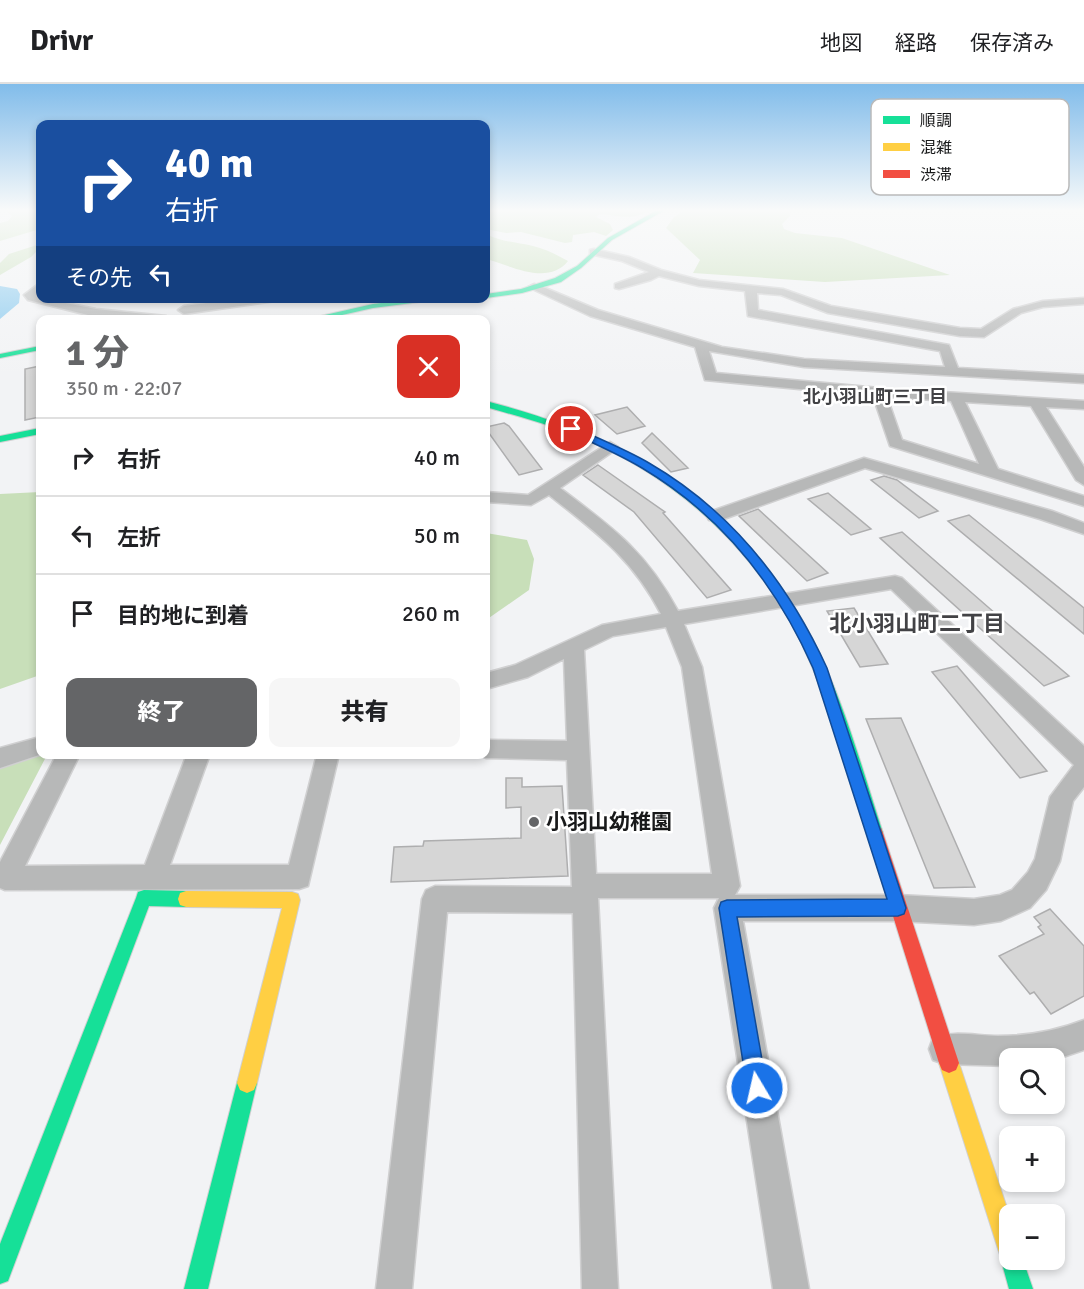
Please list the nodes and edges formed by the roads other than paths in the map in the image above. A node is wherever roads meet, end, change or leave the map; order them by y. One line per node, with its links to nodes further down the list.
1 (579, 265): 5 (street)
2 (640, 265): 3 (street)
3 (657, 272): 4 (street); 7 (street)
4 (619, 286)
5 (534, 287): 8 (street); 19 (street)
6 (36, 288): 9 (street)
7 (751, 289): 10 (street); 22 (street)
8 (490, 295)
9 (36, 299)
10 (1084, 301)
11 (52, 303): 15 (street)
12 (82, 303): 15 (street)
13 (232, 303): 16 (street)
14 (401, 303): 18 (street)
15 (73, 308): 17 (street)
16 (180, 309)
17 (116, 315)
18 (332, 315)
19 (701, 346): 22 (street); 24 (street)
20 (36, 349): 21 (street)
21 (0, 356)
22 (953, 373): 23 (street)
23 (1084, 379)
24 (879, 392): 25 (street); 32 (street)
25 (956, 397): 26 (street); 32 (street)
26 (1036, 402): 28 (street); 33 (street)
27 (490, 405): 31 (street)
28 (1084, 405)
29 (36, 432): 30 (street)
30 (0, 439)
31 (610, 447): 34 (street); 37 (street)
32 (991, 472): 36 (street)
33 (1084, 480)
34 (549, 488): 35 (street); 40 (street)
35 (490, 497)
36 (1084, 501)
37 (715, 516): 38 (street); 39 (street)
38 (1084, 529)
39 (786, 601): 40 (street); 50 (street); 53 (street)
40 (672, 618): 41 (street); 45 (street)
41 (574, 646): 42 (street); 45 (street)
42 (490, 680)
43 (36, 747): 46 (street)
44 (490, 749): 45 (street)
45 (577, 751)
46 (0, 759)
47 (66, 759): 52 (street)
48 (197, 759): 52 (street)
49 (327, 759): 52 (street)
50 (1084, 760)
51 (1084, 770): 53 (street)
52 (153, 877)
53 (898, 908): 55 (street); 62 (street)
54 (1084, 1035): 55 (street)
55 (944, 1049): 56 (street)
56 (999, 1218)
57 (1015, 1270): 63 (street)
58 (0, 1273): 59 (street)
59 (196, 1289)
60 (394, 1289): 61 (street)
61 (600, 1289)
62 (791, 1289)
63 (1021, 1289)

